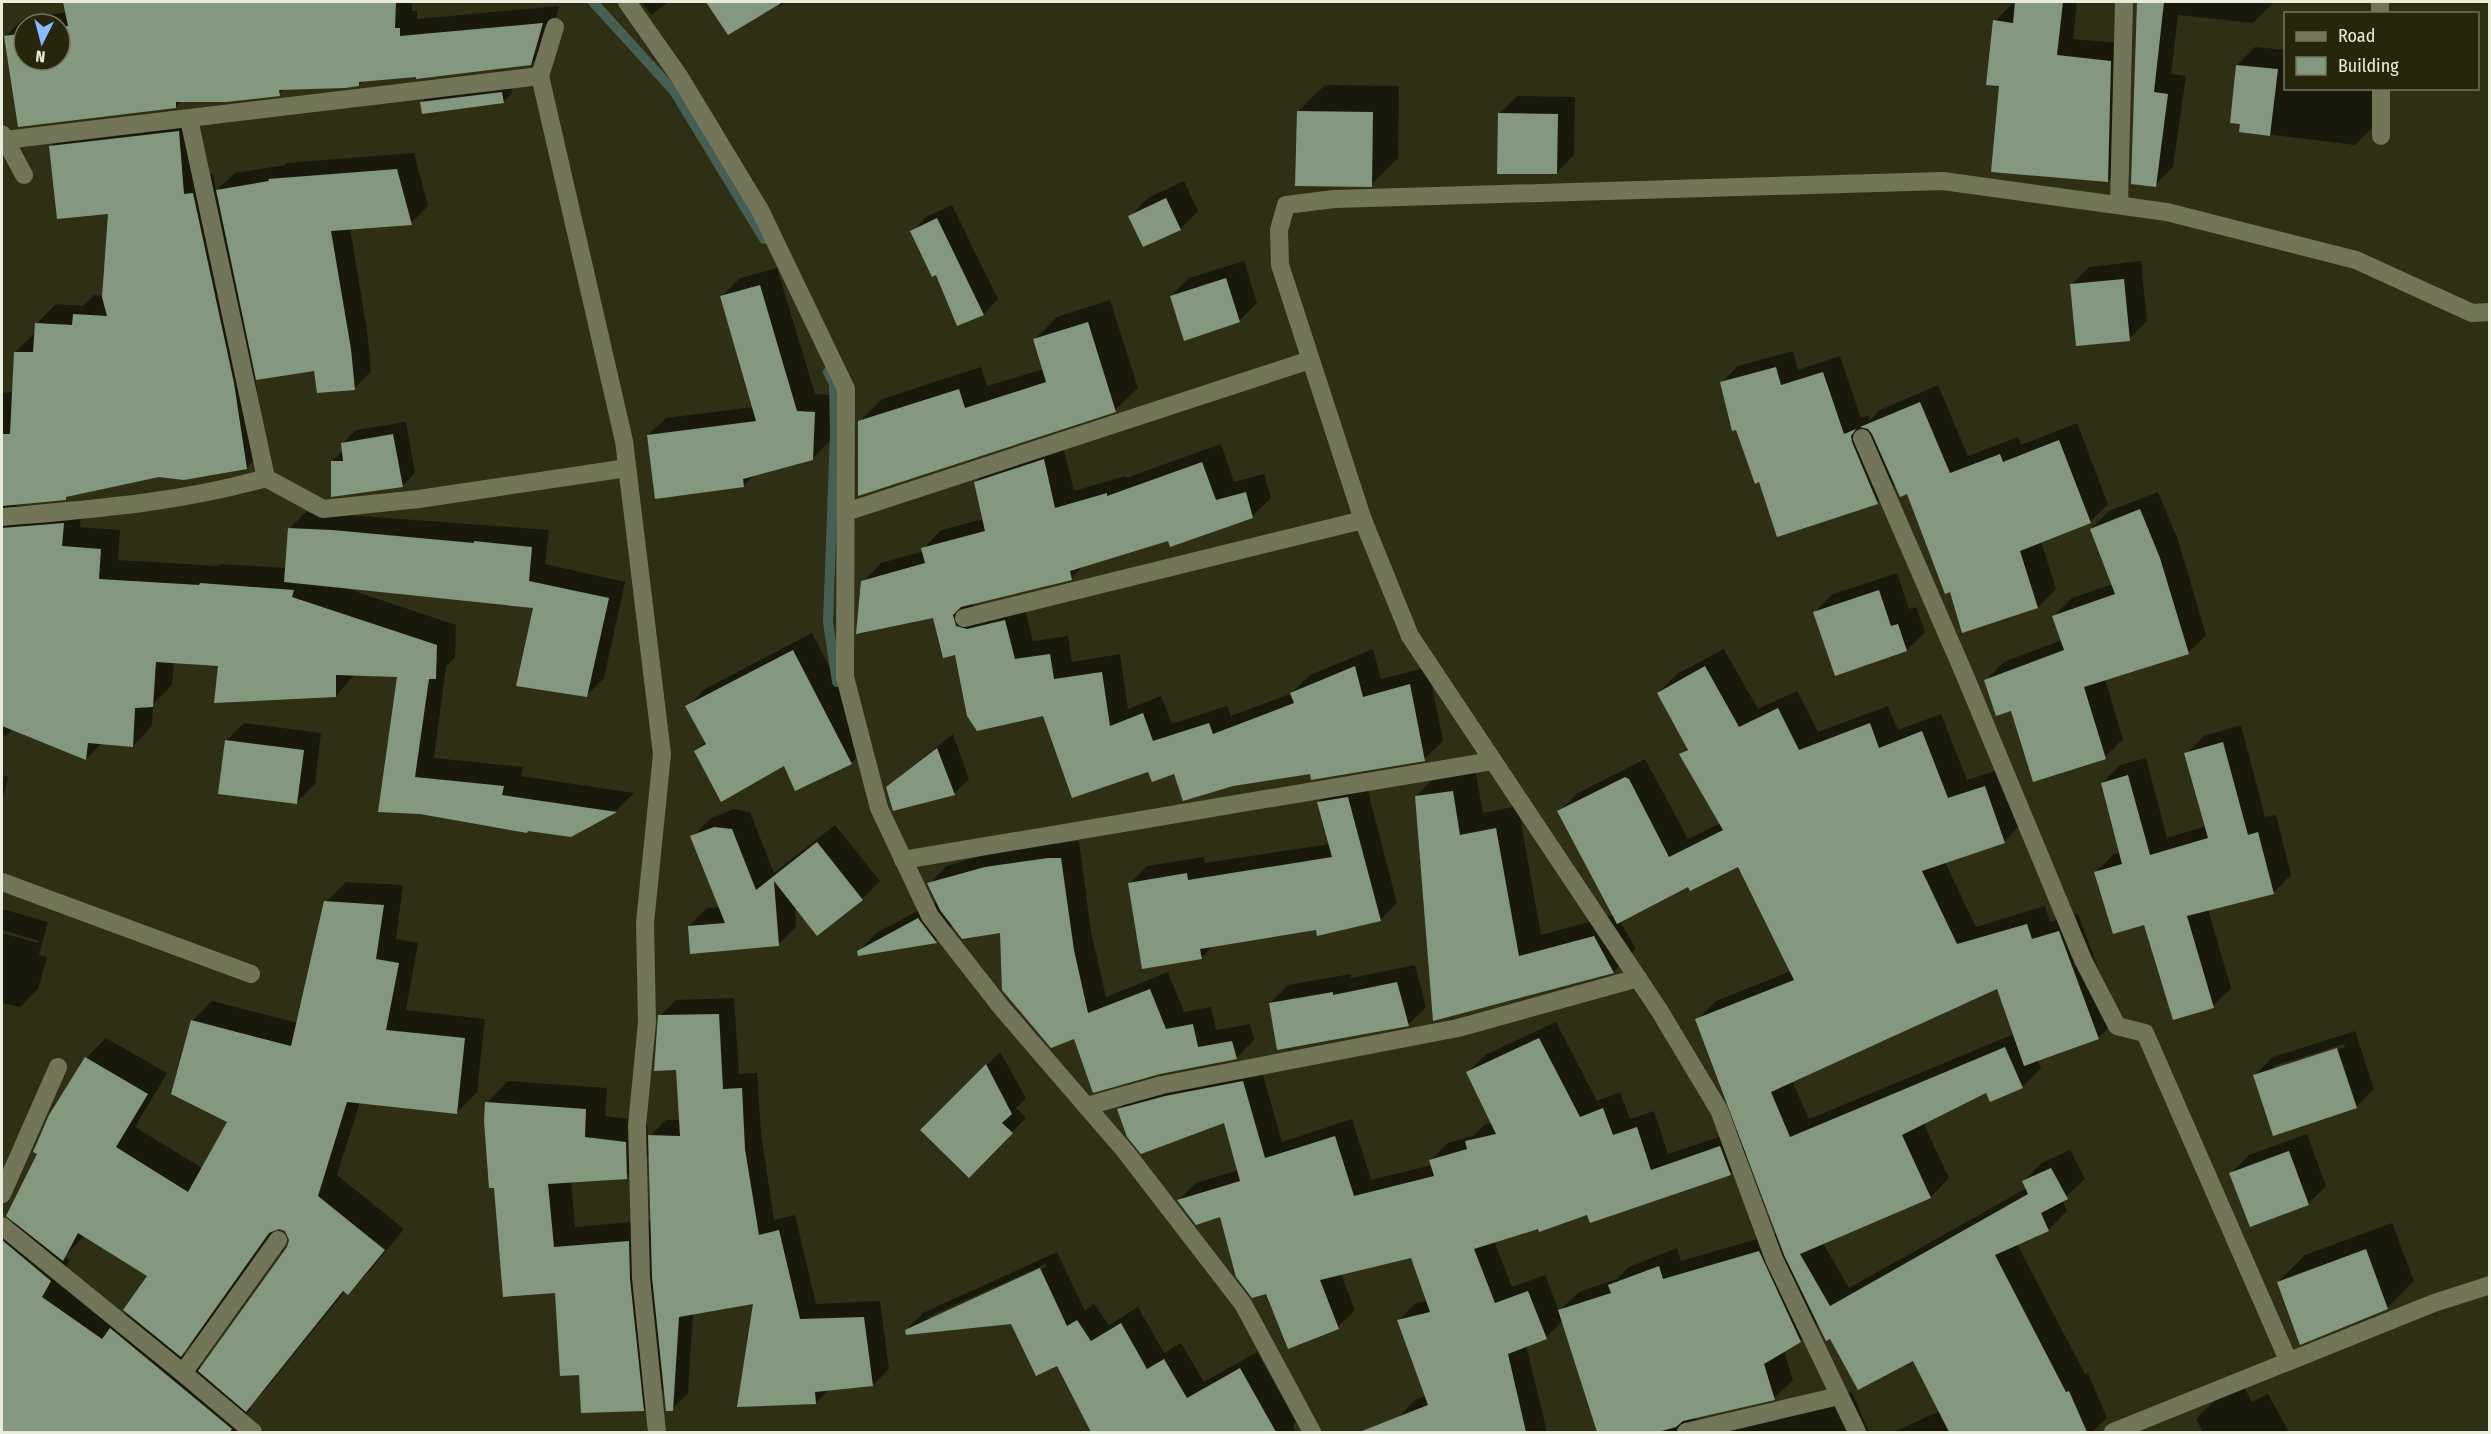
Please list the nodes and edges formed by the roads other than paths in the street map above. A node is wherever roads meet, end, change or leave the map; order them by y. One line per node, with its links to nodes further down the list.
1 (627, 2): 16 (street)
2 (2124, 2): 10 (street)
3 (555, 27): 4 (street)
4 (540, 76): 6 (street); 14 (street)
5 (2381, 90): 7 (street)
6 (189, 119): 8 (street); 15 (street)
7 (2381, 136)
8 (3, 137): 9 (street)
9 (24, 176)
10 (2119, 205): 11 (street); 12 (street)
11 (2490, 312)
12 (1310, 360): 16 (street); 18 (street)
13 (1862, 438): 31 (street)
14 (627, 468): 15 (street); 35 (street)
15 (266, 478): 17 (street)
16 (846, 512): 21 (street)
17 (2, 517)
18 (1363, 520): 19 (street); 20 (street)
19 (964, 618)
20 (1492, 761): 21 (street); 24 (street)
21 (903, 860): 26 (street)
22 (2, 882): 23 (street)
23 (251, 974)
24 (1638, 978): 26 (street); 33 (street)
25 (58, 1067): 27 (street)
26 (1087, 1106): 36 (street)
27 (2, 1194)
28 (2, 1226): 32 (street)
29 (278, 1240): 32 (street)
30 (2490, 1285): 31 (street)
31 (2288, 1360): 39 (street)
32 (183, 1373): 34 (street)
33 (1839, 1395): 37 (street); 38 (street)
34 (253, 1432)
35 (657, 1432)
36 (1312, 1432)
37 (1686, 1432)
38 (1857, 1432)
39 (2113, 1432)

